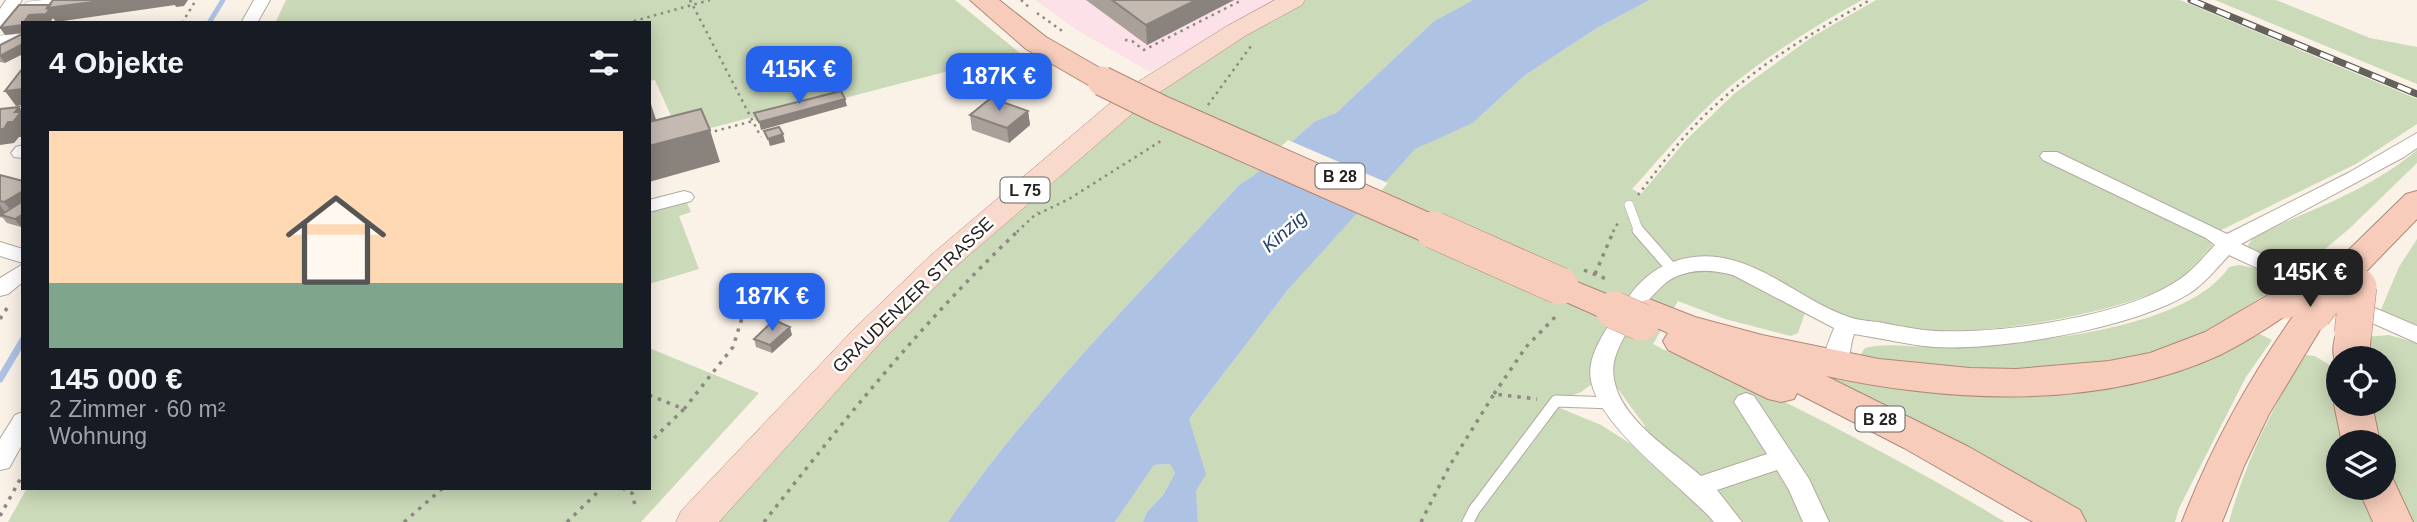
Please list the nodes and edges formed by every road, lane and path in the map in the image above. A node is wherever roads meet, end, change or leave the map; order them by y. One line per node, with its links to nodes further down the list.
1 (86, 0): 13 (lane)
2 (196, 0): 14 (path)
3 (262, 0): 15 (street)
4 (690, 0): 12 (path)
5 (710, 0): 12 (path)
6 (983, 0): 22 (highway, B 28)
7 (1006, 0): 22 (highway, B 28)
8 (1021, 0): 18 (path)
9 (1242, 0): 20 (path)
10 (1293, 0): 68 (main road, GRAUDENZER STRASSE / L 75)
11 (1870, 0): 33 (path)
12 (693, 6): 16 (path); 24 (path)
13 (8, 10)
14 (182, 21)
15 (250, 21)
16 (635, 21)
17 (21, 38): 19 (lane)
18 (1074, 39)
19 (0, 40)
20 (1125, 40)
21 (1253, 44): 23 (path)
22 (1107, 77): 38 (highway, B 28, bridge)
23 (1201, 112)
24 (753, 121): 25 (path); 26 (path)
25 (701, 135)
26 (761, 137)
27 (1167, 137): 69 (path)
28 (2417, 139): 34 (street)
29 (2050, 156): 34 (street)
30 (684, 197): 32 (street)
31 (2417, 201): 37 (highway)
32 (651, 205)
33 (1629, 205): 36 (lane); 38 (path)
34 (2228, 244): 43 (street); 45 (street)
35 (17, 254): 39 (street)
36 (1672, 270): 43 (street); 52 (street)
37 (2344, 276): 42 (highway, bridge); 46 (highway, bridge)
38 (1573, 282): 41 (highway, B 28); 41 (path); 48 (path)
39 (0, 289)
40 (746, 290): 53 (path)
41 (1629, 305): 44 (highway, B 28); 74 (highway, B 28)
42 (2299, 306): 47 (highway); 76 (highway)
43 (1847, 324): 47 (street)
44 (1688, 327): 47 (highway); 75 (highway, B 28)
45 (2417, 335)
46 (2352, 346)
47 (1836, 365)
48 (1494, 394): 50 (path); 70 (path)
49 (651, 396): 53 (path)
50 (1556, 401): 52 (lane); 71 (lane)
51 (1746, 402): 56 (street)
52 (1613, 403): 59 (street)
53 (684, 409): 55 (path)
54 (21, 424): 57 (street)
55 (651, 441)
56 (1783, 458): 59 (street); 73 (street)
57 (0, 461)
58 (21, 478): 65 (path)
59 (1697, 487): 72 (street)
60 (441, 490): 66 (path)
61 (600, 490): 67 (path)
62 (626, 490): 64 (path)
63 (2383, 500): 77 (highway)
64 (635, 505)
65 (0, 516)
66 (404, 522)
67 (567, 522)
68 (695, 522)
69 (764, 522)
70 (1421, 522)
71 (1468, 522)
72 (1728, 522)
73 (1816, 522)
74 (2025, 522)
75 (2066, 522)
76 (2203, 522)
77 (2393, 522)

